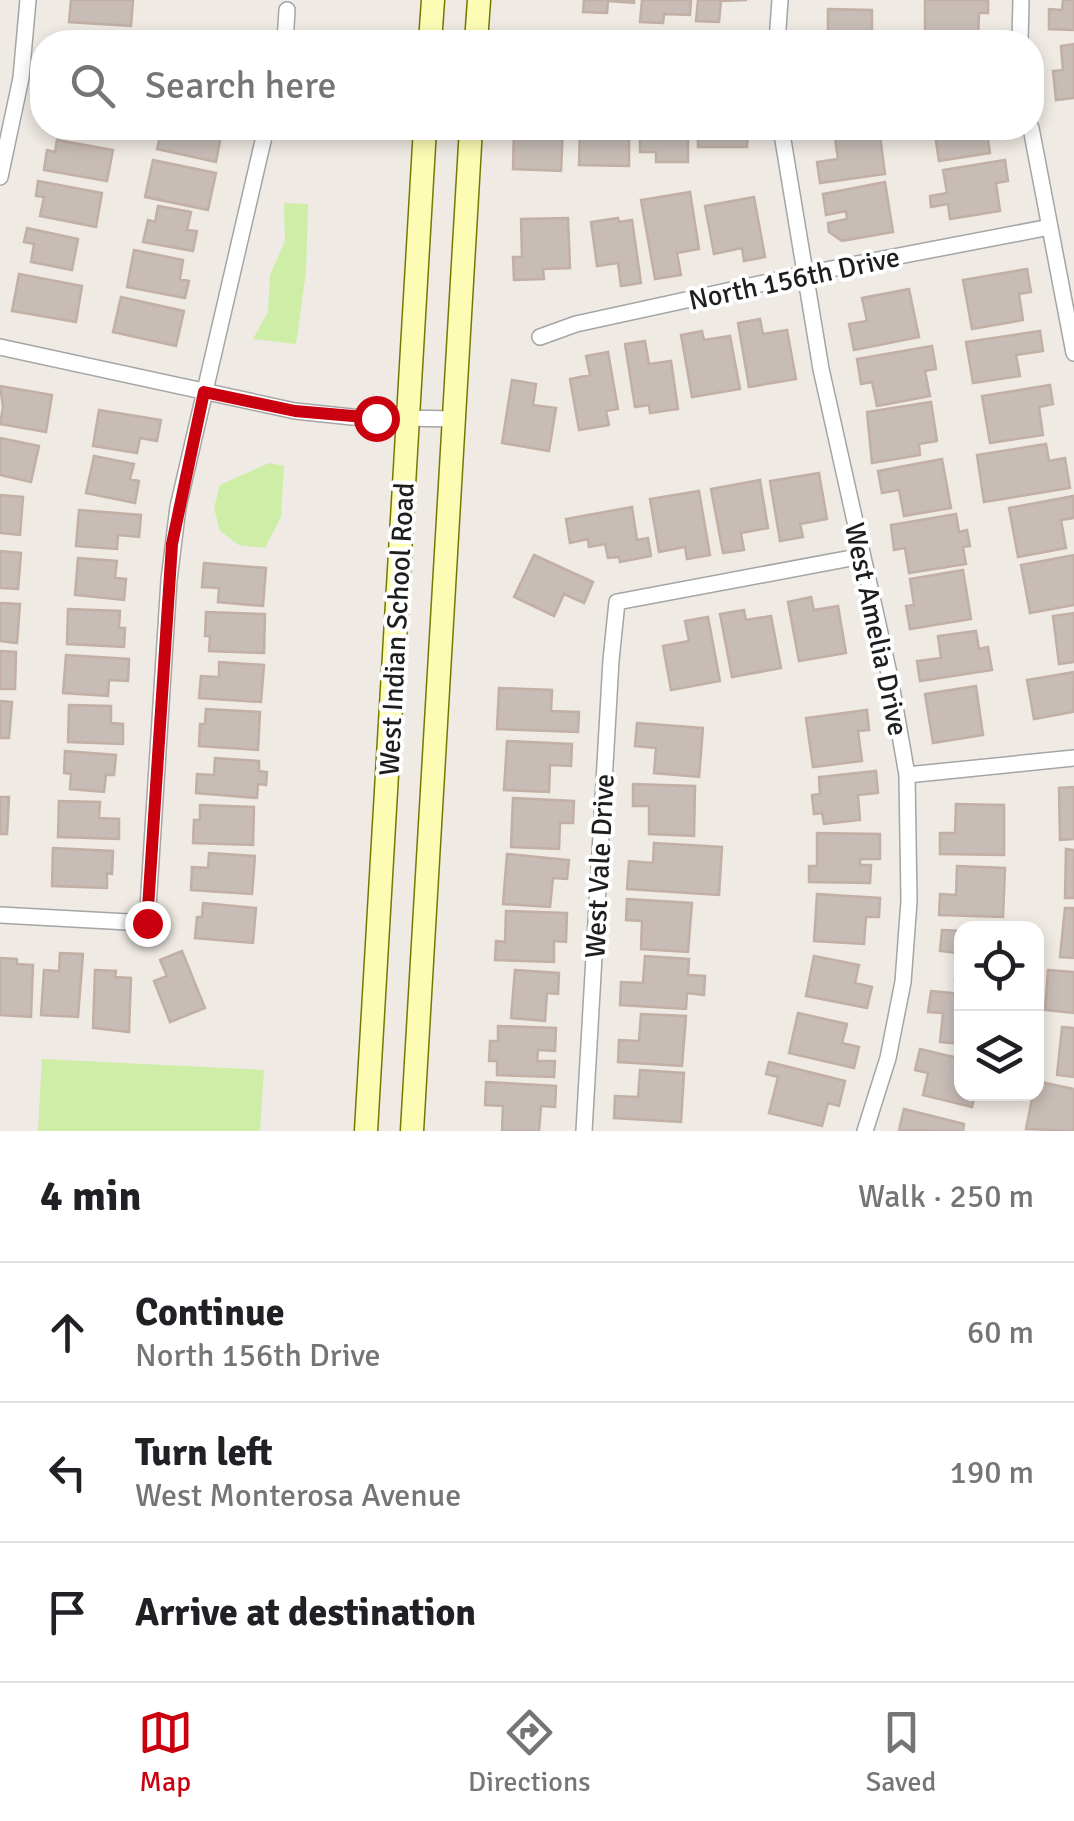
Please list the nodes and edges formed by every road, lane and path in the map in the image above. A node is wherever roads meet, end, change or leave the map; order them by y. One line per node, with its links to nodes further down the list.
1 (28, 0): 17 (street)
2 (433, 0): 8 (main road)
3 (479, 0): 9 (main road)
4 (780, 0): 10 (street)
5 (1021, 0): 11 (street)
6 (287, 10): 7 (street)
7 (286, 30)
8 (431, 30)
9 (477, 30)
10 (778, 30)
11 (1020, 30)
12 (263, 140): 23 (street)
13 (424, 140): 24 (main road, West Indian School Road)
14 (470, 140): 25 (main road, West Indian School Road)
15 (782, 140): 19 (street, West Amelia Drive)
16 (1032, 140): 18 (street)
17 (0, 177)
18 (1050, 227): 19 (street, North 156th Drive); 22 (street)
19 (804, 274): 20 (street, North 156th Drive); 26 (street, West Amelia Drive)
20 (540, 338)
21 (0, 347): 23 (street)
22 (1074, 353)
23 (204, 392): 24 (street); 29 (street)
24 (408, 418): 25 (street); 30 (main road, West Indian School Road)
25 (454, 420): 31 (main road, West Indian School Road)
26 (862, 556): 28 (street, West Amelia Drive); 32 (street, West Vale Drive)
27 (1074, 758): 28 (street)
28 (907, 776): 33 (street, West Amelia Drive)
29 (0, 915)
30 (366, 1131)
31 (412, 1131)
32 (584, 1131)
33 (865, 1131)

